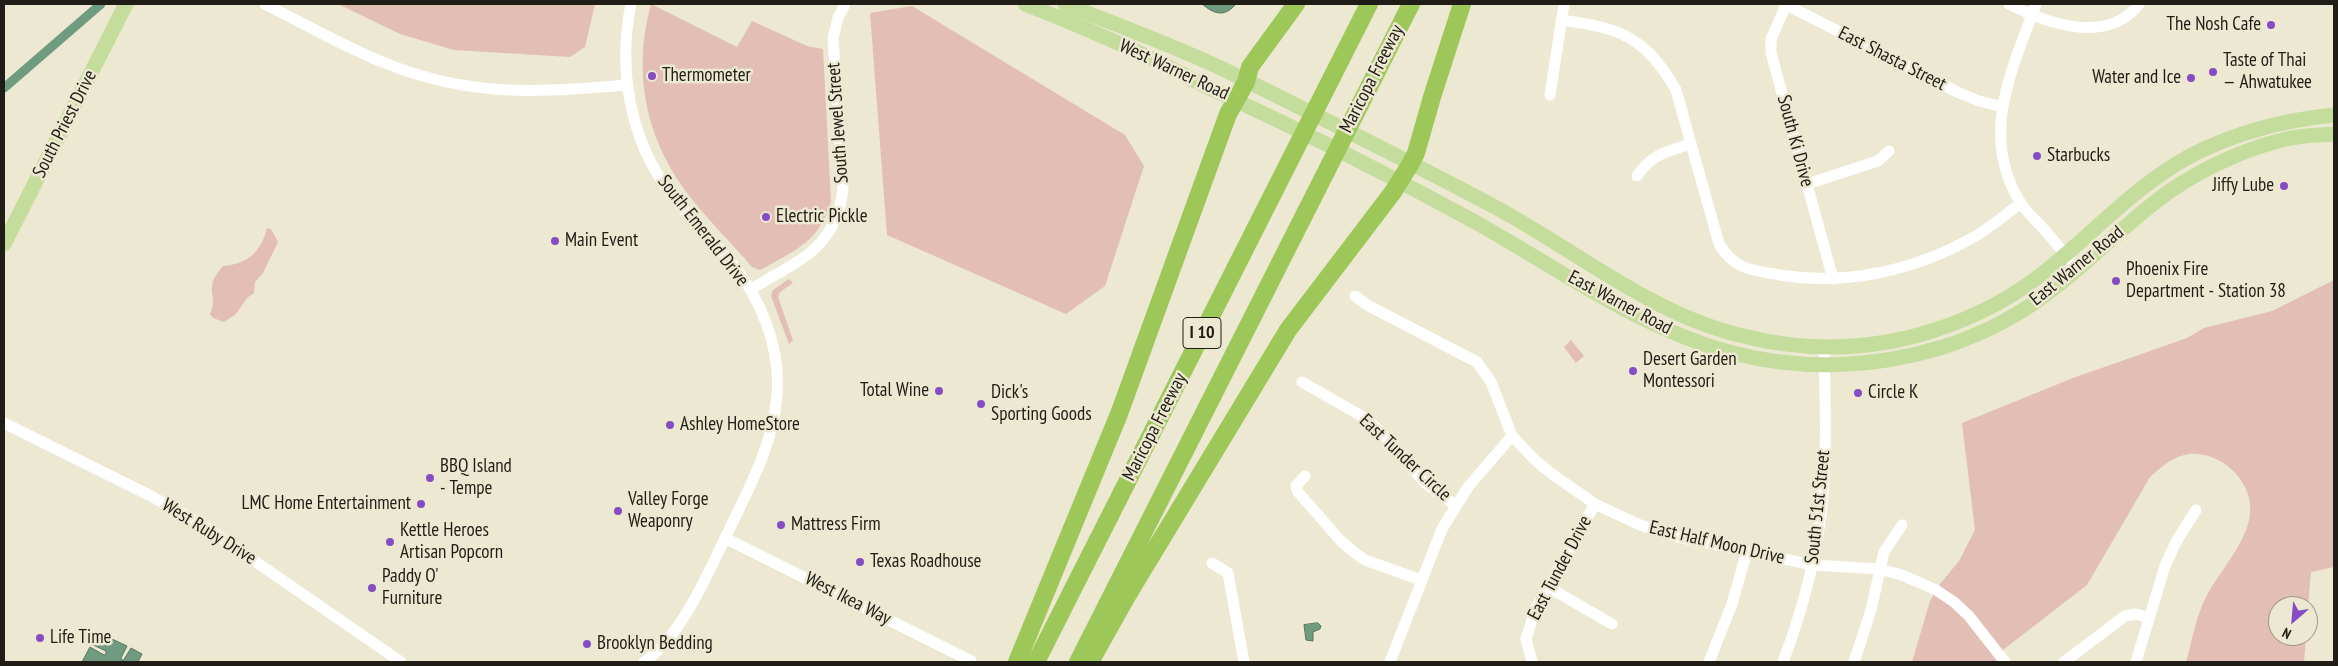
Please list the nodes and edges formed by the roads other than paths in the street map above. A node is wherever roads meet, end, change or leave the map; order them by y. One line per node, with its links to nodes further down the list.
1 (126, 4): 35 (main road, South Priest Drive)
2 (265, 4): 18 (street)
3 (631, 4): 18 (street, South Emerald Drive)
4 (845, 4): 39 (street, South Jewel Street)
5 (1025, 4): 20 (main road, West Warner Road)
6 (1065, 4): 17 (main road, West Warner Road)
7 (1296, 4): 17 (highway)
8 (1369, 4): 66 (highway, Maricopa Freeway / I 10)
9 (1411, 4): 67 (highway, Maricopa Freeway / I 10)
10 (1462, 4): 28 (highway)
11 (1564, 4): 16 (street)
12 (1786, 4): 21 (street, East Shasta Street); 31 (street, South Ki Drive)
13 (2009, 4): 15 (street)
14 (2140, 4): 15 (street)
15 (2034, 9): 21 (street)
16 (1562, 20): 19 (street); 26 (street)
17 (1246, 82): 20 (highway); 23 (main road, West Warner Road)
18 (626, 85): 39 (street, South Emerald Drive)
19 (1550, 95)
20 (1237, 100): 25 (main road, West Warner Road); 65 (highway)
21 (2003, 107): 34 (street)
22 (2334, 115): 32 (main road, East Warner Road)
23 (1328, 122): 28 (main road, East Warner Road)
24 (2334, 134): 33 (main road, East Warner Road)
25 (1321, 141): 30 (main road, East Warner Road)
26 (1691, 144): 29 (street); 38 (street)
27 (1889, 151): 31 (street)
28 (1410, 163): 30 (highway); 41 (main road, East Warner Road)
29 (1637, 176)
30 (1400, 182): 42 (main road, East Warner Road); 68 (highway)
31 (1807, 184): 38 (street, South Ki Drive)
32 (2145, 187): 33 (main road); 36 (main road, East Warner Road)
33 (2157, 201): 37 (main road, East Warner Road)
34 (2020, 203): 36 (street); 38 (street)
35 (4, 244)
36 (2065, 254): 37 (street); 43 (main road, East Warner Road)
37 (2077, 269): 44 (main road, East Warner Road)
38 (1833, 279)
39 (750, 290): 53 (street, South Emerald Drive)
40 (1355, 296): 47 (street, East Half Moon Drive)
41 (1676, 312): 42 (main road); 43 (main road, East Warner Road)
42 (1669, 330): 44 (main road, East Warner Road)
43 (1824, 347): 44 (street, South 51st Street)
44 (1824, 365): 56 (street, South 51st Street)
45 (1302, 382): 50 (street, East Tunder Circle)
46 (4, 423): 63 (street, West Ruby Drive)
47 (1512, 436): 49 (street, East Half Moon Drive); 50 (street)
48 (1305, 476): 58 (street)
49 (1595, 504): 54 (street, East Half Moon Drive); 59 (street, East Tunder Drive)
50 (1455, 505): 58 (street)
51 (2196, 510): 60 (street)
52 (1902, 525): 57 (street)
53 (725, 538): 62 (street, West Ikea Way); 64 (street, South Emerald Drive)
54 (1747, 551): 56 (street, East Half Moon Drive); 72 (street)
55 (1212, 564): 69 (street)
56 (1813, 565): 57 (street, East Half Moon Drive); 73 (street, South 51st Street)
57 (1879, 569): 74 (street); 75 (street, East Half Moon Drive)
58 (1421, 580): 70 (street)
59 (1548, 587): 61 (street); 71 (street, East Tunder Drive)
60 (2149, 618): 76 (street); 77 (street)
61 (1612, 624)
62 (970, 661)
63 (401, 662)
64 (644, 662)
65 (1017, 662)
66 (1036, 662)
67 (1078, 662)
68 (1090, 662)
69 (1244, 662)
70 (1390, 662)
71 (1532, 662)
72 (1709, 662)
73 (1783, 662)
74 (1854, 662)
75 (2005, 662)
76 (2064, 662)
77 (2136, 662)

